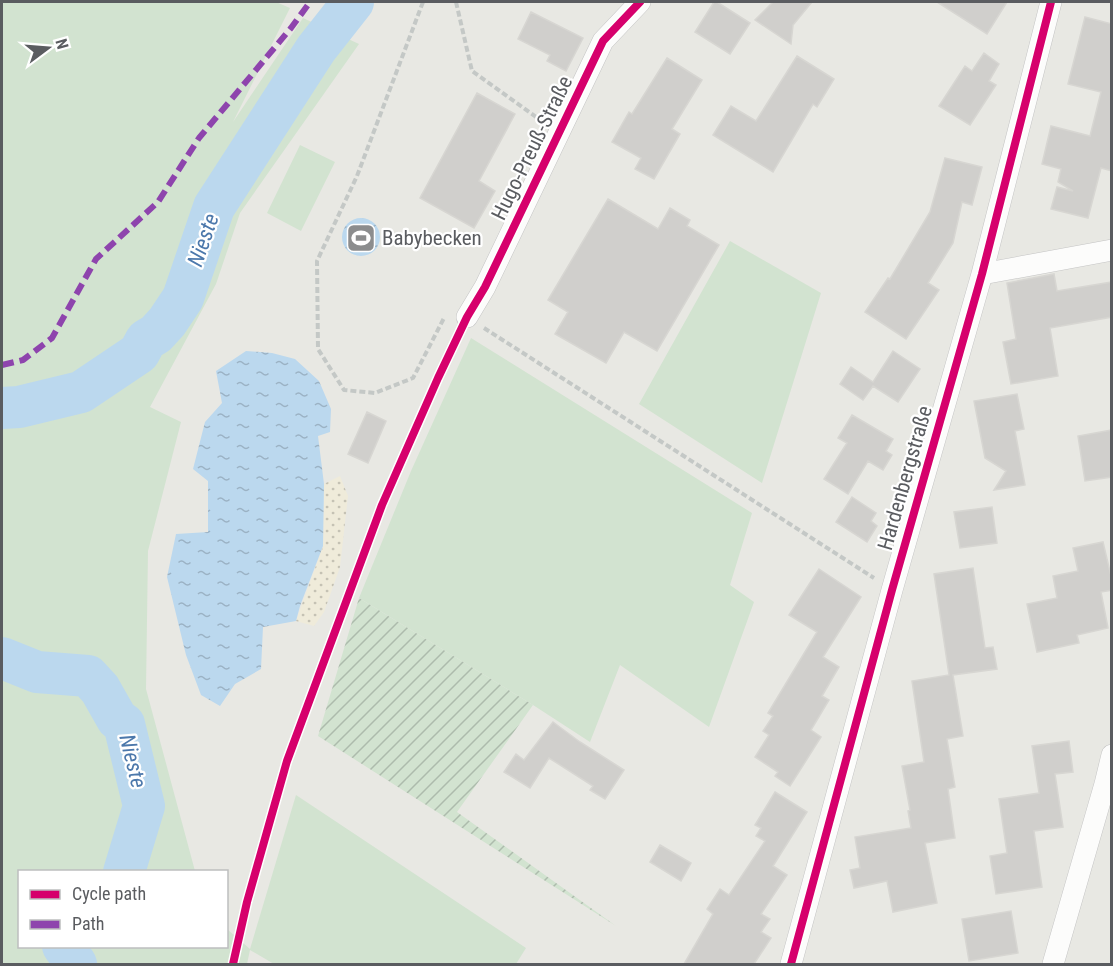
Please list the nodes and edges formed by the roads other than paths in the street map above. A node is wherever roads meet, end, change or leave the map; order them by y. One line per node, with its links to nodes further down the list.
1 (640, 2): 5 (street, Hugo-Preuß-Straße)
2 (1051, 2): 4 (street, Hardenbergstraße)
3 (1112, 250): 4 (street)
4 (982, 274): 7 (street, Hardenbergstraße)
5 (458, 313)
6 (1112, 755): 8 (street)
7 (791, 964)
8 (1053, 964)

